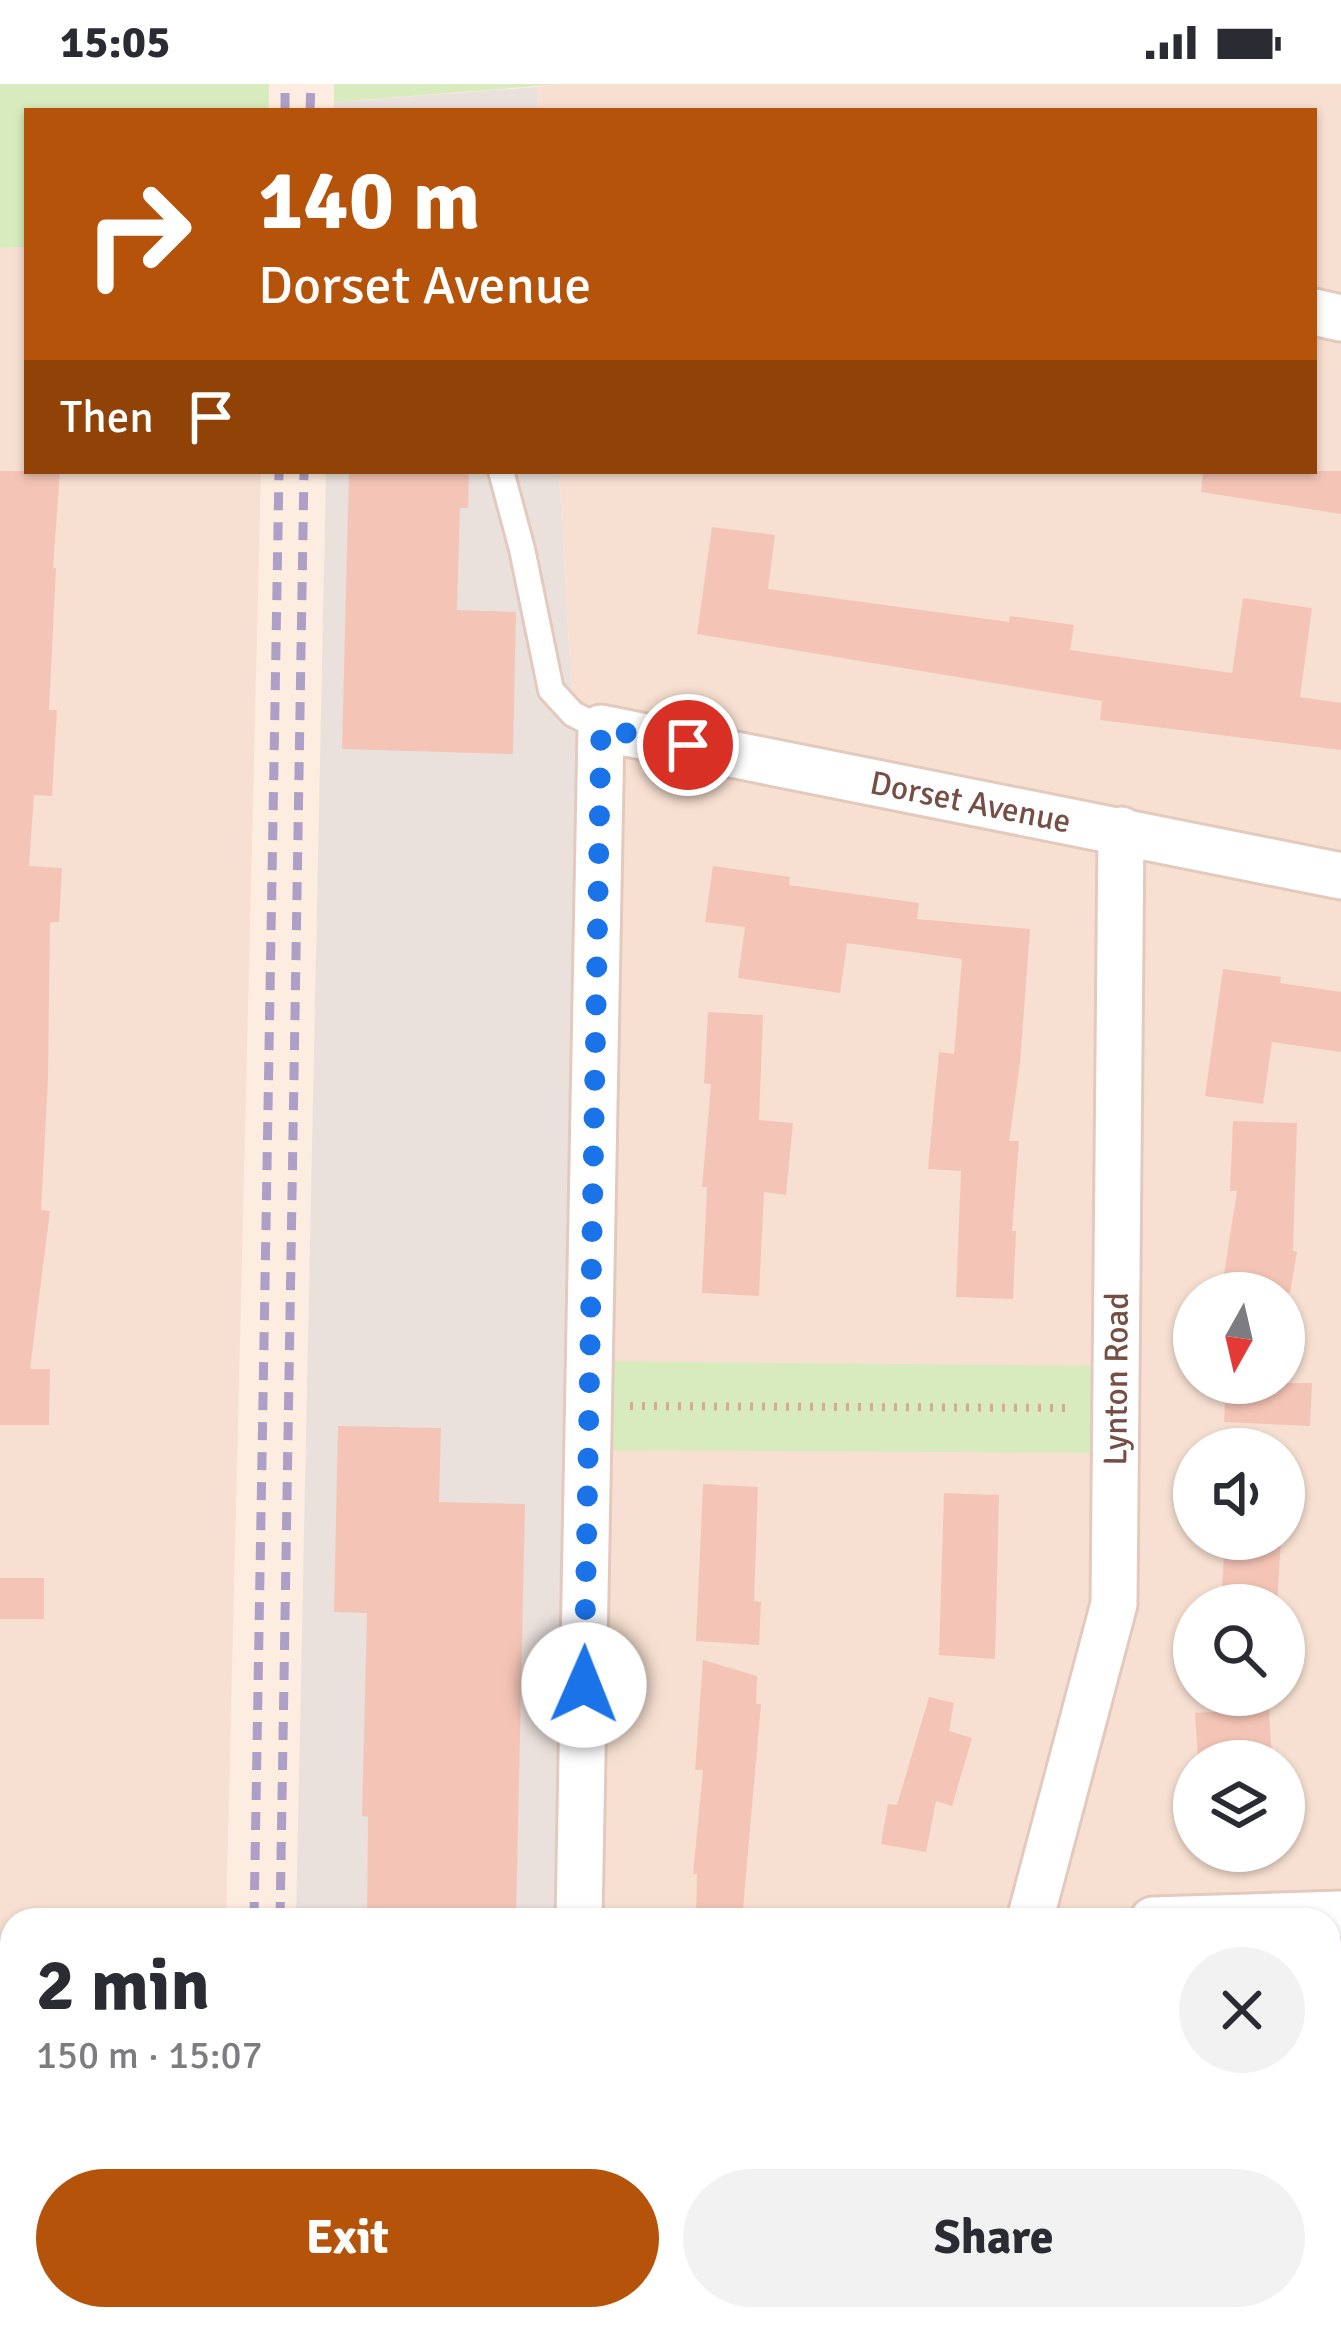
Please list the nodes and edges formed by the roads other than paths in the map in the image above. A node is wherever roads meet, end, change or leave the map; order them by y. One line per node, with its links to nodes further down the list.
1 (502, 474): 2 (lane)
2 (601, 728): 3 (street, Dorset Avenue); 5 (street)
3 (1121, 830): 4 (street, Dorset Avenue); 6 (street, Lynton Road)
4 (1341, 876)
5 (579, 1908)
6 (1033, 1908)

